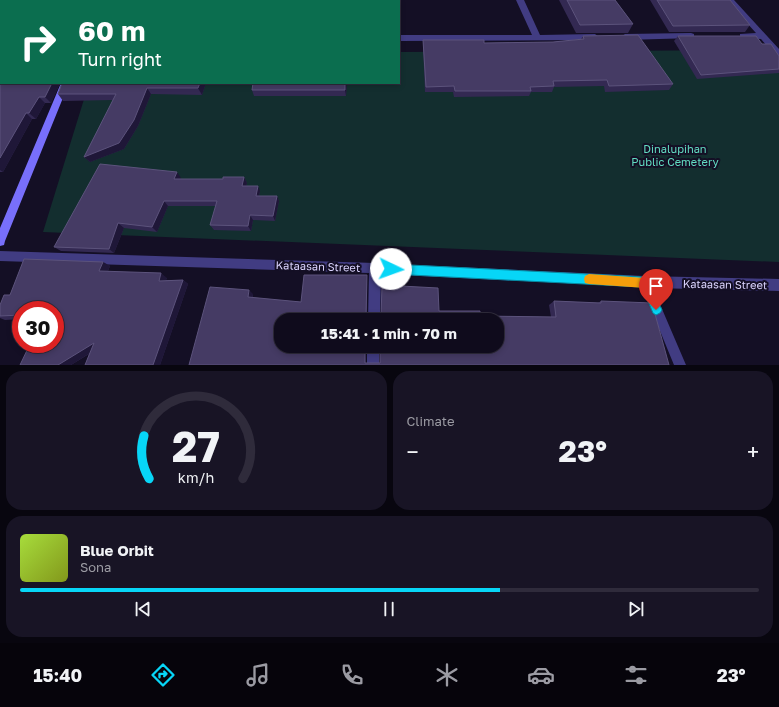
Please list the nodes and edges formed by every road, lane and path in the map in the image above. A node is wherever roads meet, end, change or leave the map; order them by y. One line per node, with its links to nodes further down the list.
1 (520, 0): 9 (street)
2 (730, 0): 5 (street)
3 (700, 36): 7 (street)
4 (731, 36): 5 (street)
5 (762, 36): 10 (street)
6 (600, 37): 9 (street)
7 (616, 37)
8 (400, 38): 9 (street)
9 (538, 38)
10 (779, 54)
11 (66, 84): 12 (main road)
12 (0, 241)
13 (0, 256): 14 (street, Kataasan Street)
14 (375, 268): 15 (street, Kataasan Street); 17 (street)
15 (645, 282): 16 (street, Kataasan Street); 20 (street)
16 (779, 285)
17 (374, 313)
18 (374, 353): 19 (street)
19 (373, 365)
20 (680, 365)

